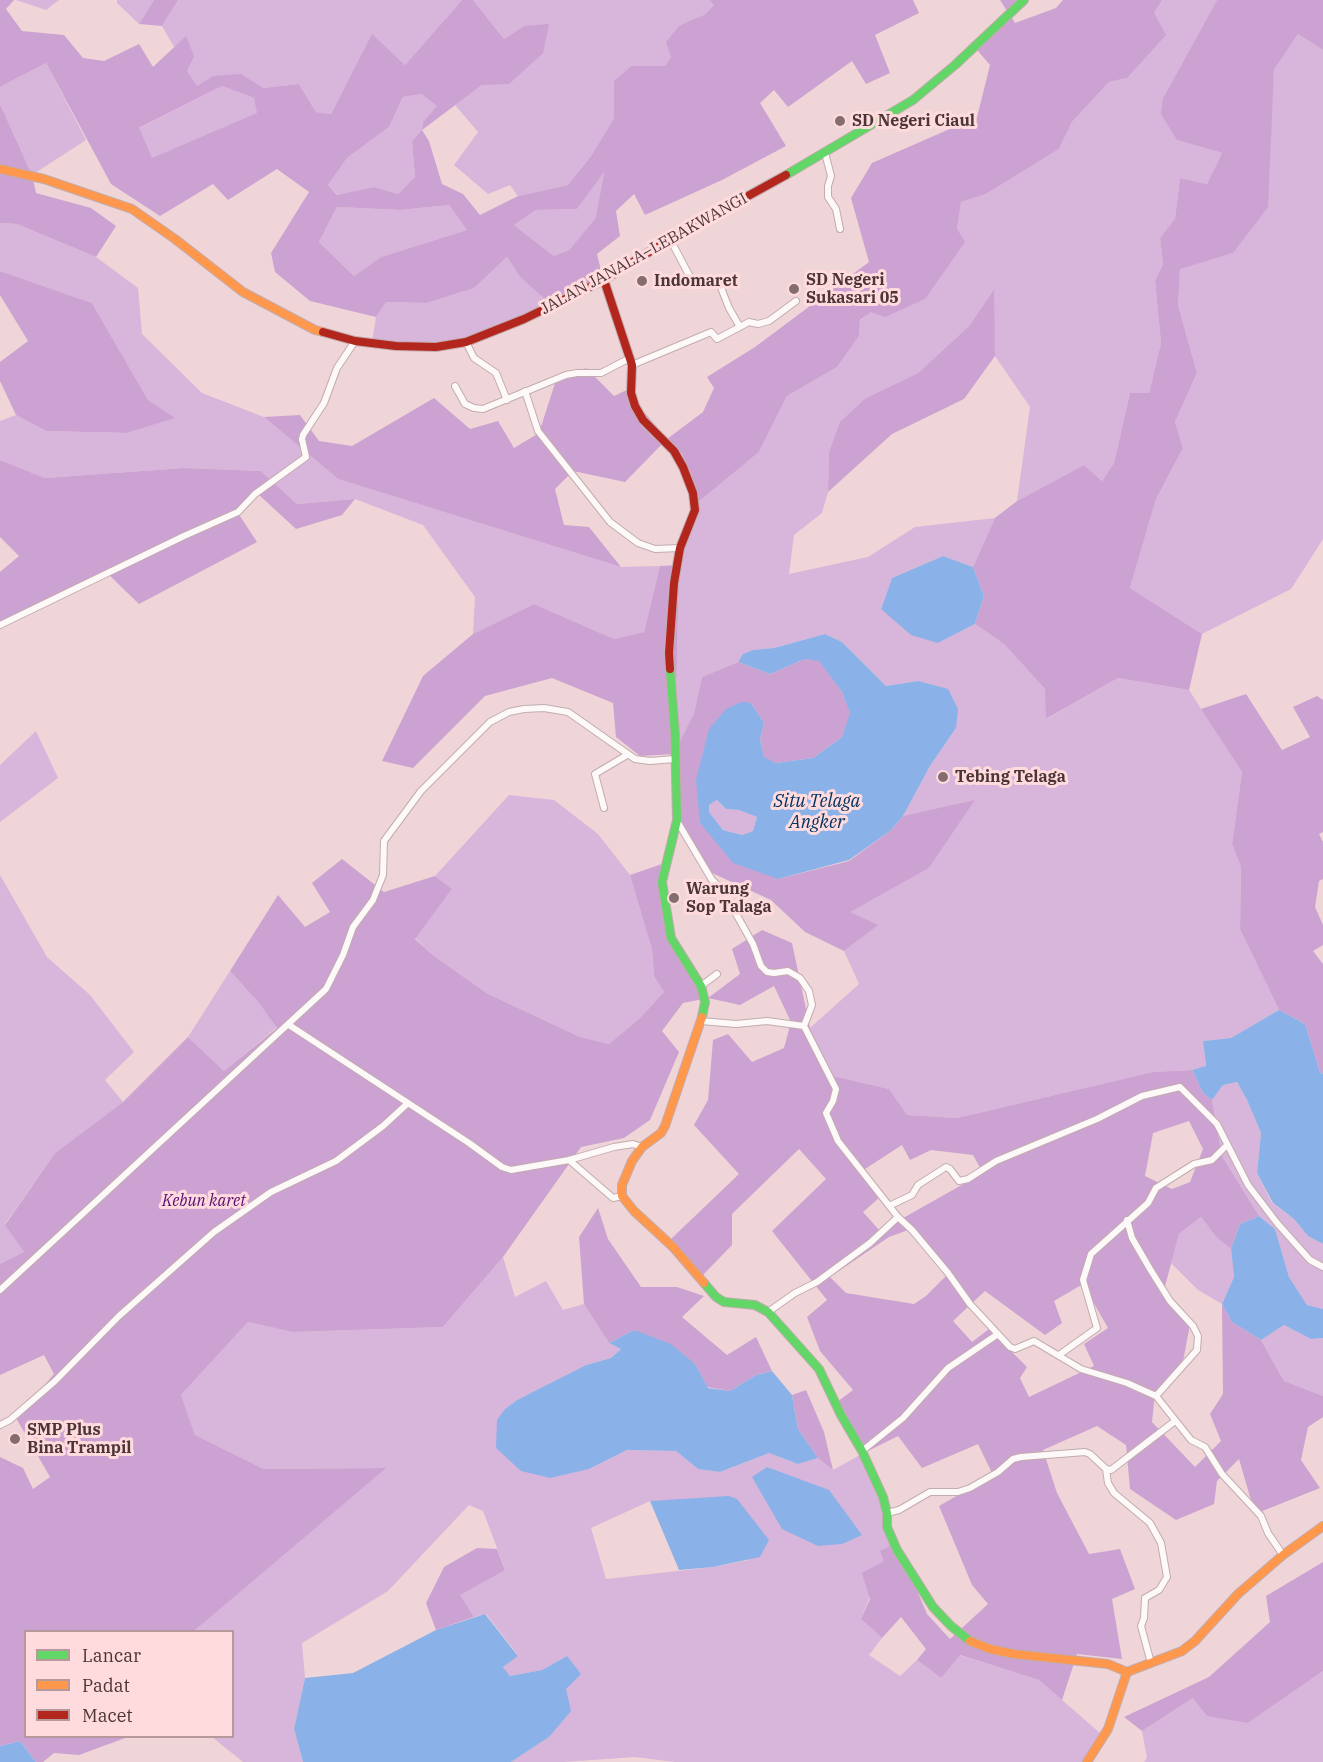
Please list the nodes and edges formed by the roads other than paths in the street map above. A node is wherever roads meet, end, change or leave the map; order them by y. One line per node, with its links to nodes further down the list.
1 (1024, 0): 2 (street, JALAN JANALA–LEBAKWANGI)
2 (825, 153): 4 (street); 5 (street, JALAN JANALA–LEBAKWANGI)
3 (0, 169): 9 (street, JALAN JANALA–LEBAKWANGI)
4 (840, 229)
5 (670, 239): 6 (street, JALAN JANALA–LEBAKWANGI); 8 (street)
6 (604, 280): 10 (street, JALAN JANALA–LEBAKWANGI); 11 (street)
7 (796, 301): 8 (street)
8 (740, 327): 11 (street)
9 (355, 341): 10 (street, JALAN JANALA–LEBAKWANGI); 16 (street)
10 (466, 342): 14 (street)
11 (631, 361): 13 (street); 15 (street)
12 (455, 386): 14 (street)
13 (525, 391): 14 (street); 15 (street)
14 (507, 399)
15 (680, 548): 18 (street)
16 (0, 625)
17 (627, 755): 18 (street); 19 (street); 24 (street)
18 (675, 759): 20 (street)
19 (604, 808)
20 (677, 820): 22 (street); 25 (street)
21 (717, 974): 22 (street)
22 (701, 986): 23 (street)
23 (701, 1021): 25 (street); 28 (street)
24 (289, 1025): 26 (street); 35 (street)
25 (804, 1026): 31 (street)
26 (407, 1104): 29 (street); 41 (street)
27 (1227, 1145): 31 (street); 33 (street); 34 (street)
28 (642, 1147): 29 (street); 30 (street)
29 (569, 1160): 30 (street)
30 (622, 1196): 36 (street)
31 (889, 1206): 32 (street)
32 (898, 1217): 36 (street); 37 (street)
33 (1128, 1220): 38 (street); 39 (street)
34 (1323, 1267)
35 (0, 1290)
36 (768, 1312): 42 (street)
37 (998, 1334): 38 (street); 42 (street)
38 (1059, 1355): 39 (street)
39 (1156, 1396): 40 (street)
40 (1175, 1421): 43 (street); 46 (street)
41 (0, 1425)
42 (862, 1451): 44 (street)
43 (1106, 1469): 44 (street); 47 (street)
44 (887, 1513): 48 (street)
45 (1323, 1526): 46 (street)
46 (1283, 1555): 47 (street)
47 (1151, 1663): 48 (street)
48 (1127, 1672): 49 (street)
49 (1087, 1762)

